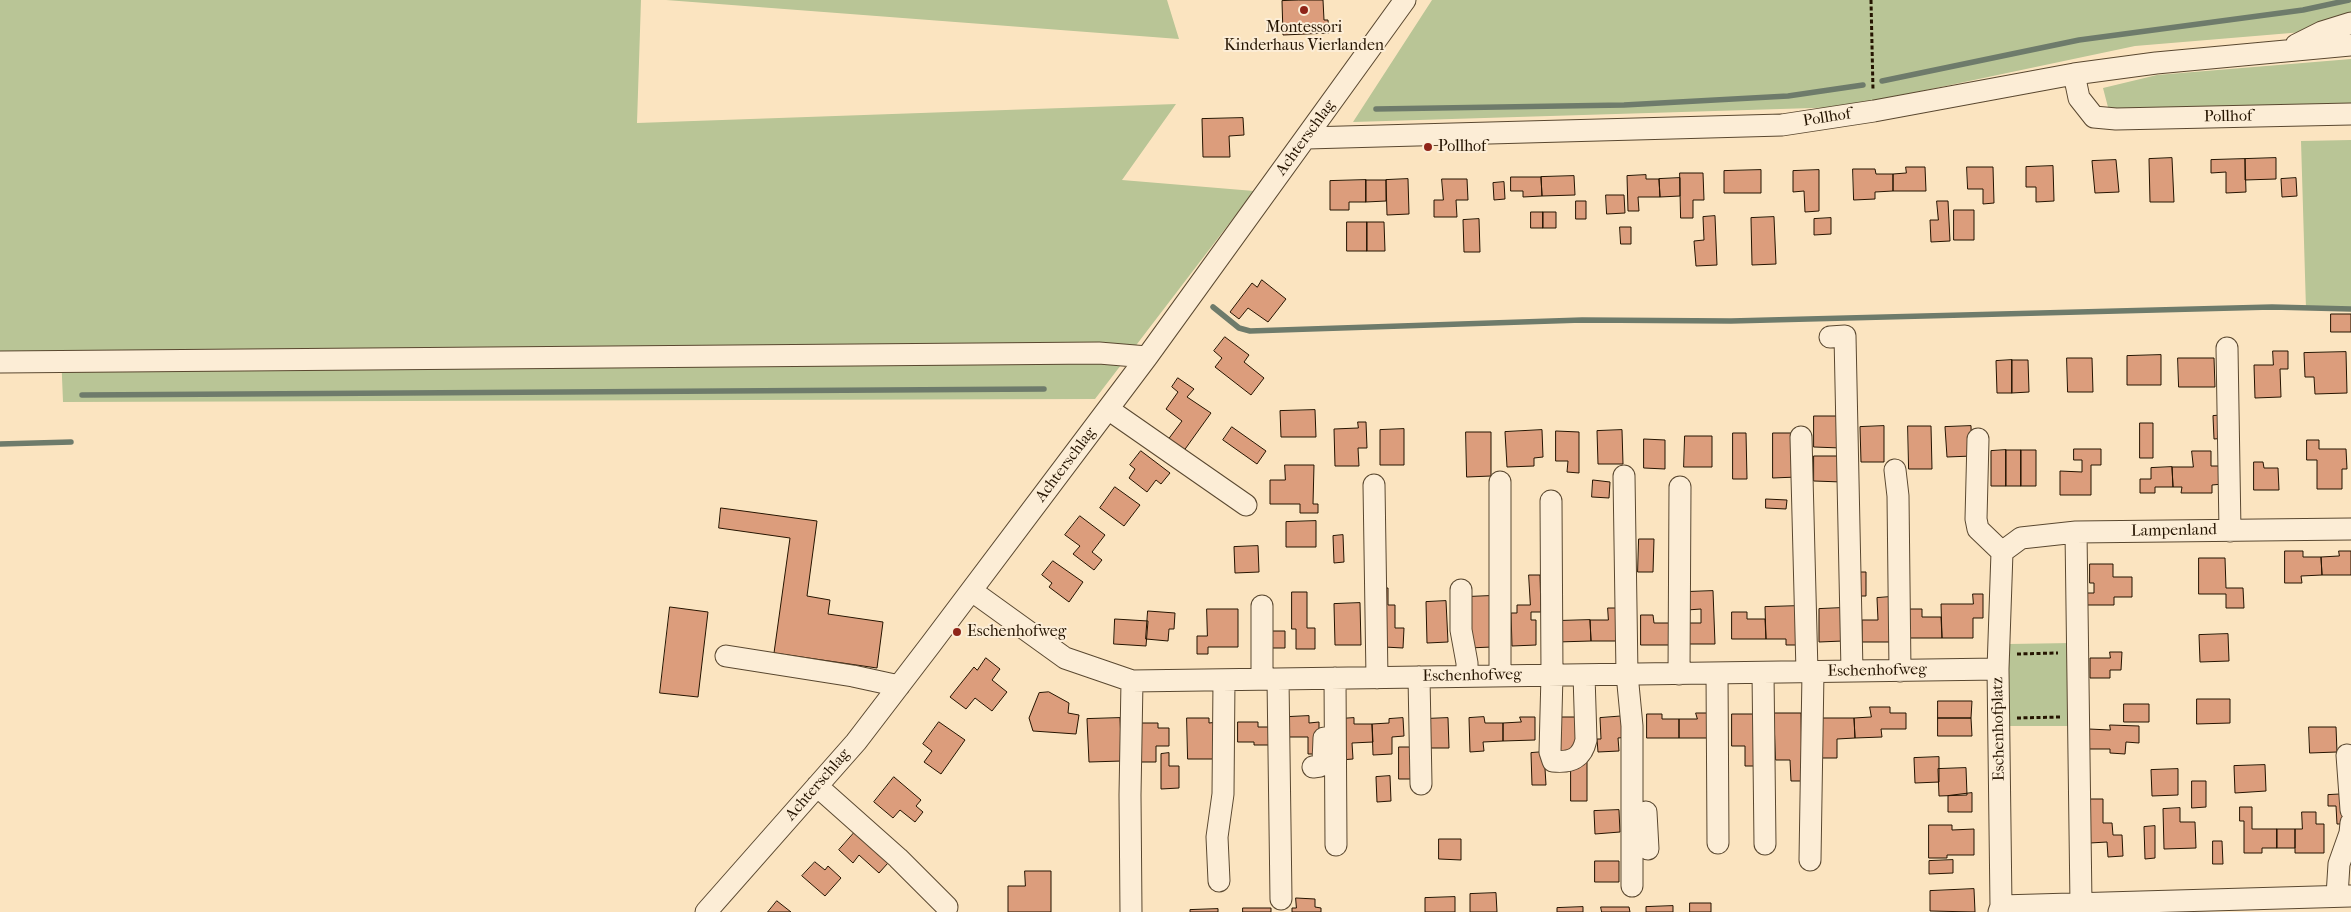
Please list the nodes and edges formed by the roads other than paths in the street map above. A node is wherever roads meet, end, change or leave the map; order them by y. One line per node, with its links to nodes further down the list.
1 (1404, 0): 7 (street, Achterschlag)
2 (2351, 23): 4 (street)
3 (2351, 45): 4 (street, Pollhof)
4 (2286, 50): 5 (street, Pollhof)
5 (2074, 74): 6 (street, Pollhof); 7 (street, Pollhof)
6 (2351, 114)
7 (1307, 138): 10 (street, Achterschlag)
8 (1830, 337): 31 (street)
9 (2227, 348): 23 (street)
10 (1147, 357): 11 (street); 12 (street, Achterschlag)
11 (0, 362)
12 (1108, 409): 21 (street); 27 (street, Achterschlag)
13 (1801, 437): 33 (street)
14 (1978, 440): 25 (street)
15 (1895, 470): 32 (street)
16 (1624, 476): 36 (street)
17 (1500, 482): 41 (street)
18 (1374, 485): 44 (street)
19 (1680, 488): 37 (street)
20 (1551, 501): 38 (street)
21 (1246, 505)
22 (2351, 529): 23 (street, Lampenland)
23 (2230, 531): 24 (street, Lampenland)
24 (2076, 532): 25 (street, Lampenland); 64 (street)
25 (2002, 552): 30 (street, Eschenhofplatz)
26 (1461, 590): 40 (street)
27 (972, 591): 47 (street, Eschenhofweg); 48 (street, Achterschlag)
28 (1262, 606): 45 (street)
29 (726, 656): 48 (street)
30 (1998, 662): 32 (street, Eschenhofweg); 68 (street, Eschenhofplatz)
31 (1852, 671): 32 (street, Eschenhofweg); 33 (street, Eschenhofweg)
32 (1900, 671)
33 (1810, 672): 35 (street, Eschenhofweg); 59 (street)
34 (1717, 673): 35 (street, Eschenhofweg); 37 (street, Eschenhofweg); 55 (street)
35 (1763, 673): 56 (street)
36 (1635, 674): 37 (street, Eschenhofweg); 39 (street, Eschenhofweg); 58 (street); 61 (street)
37 (1679, 674)
38 (1552, 675): 39 (street, Eschenhofweg); 39 (street); 41 (street, Eschenhofweg)
39 (1584, 675)
40 (1467, 676): 41 (street, Eschenhofweg); 42 (street, Eschenhofweg)
41 (1500, 676)
42 (1419, 677): 44 (street, Eschenhofweg); 51 (street)
43 (1328, 678): 44 (street, Eschenhofweg); 45 (street, Eschenhofweg); 50 (street); 57 (street)
44 (1377, 678)
45 (1270, 679): 46 (street, Eschenhofweg); 62 (street)
46 (1224, 680): 47 (street, Eschenhofweg); 60 (street)
47 (1132, 681): 70 (street)
48 (899, 686): 52 (street, Achterschlag)
49 (2347, 754): 53 (street)
50 (1313, 767)
51 (1421, 784)
52 (817, 786): 66 (street); 69 (street, Achterschlag)
53 (2351, 810)
54 (2351, 823): 63 (street)
55 (1718, 843)
56 (1765, 844)
57 (1336, 846)
58 (1648, 849)
59 (1810, 860)
60 (1220, 880)
61 (1632, 886)
62 (1281, 899)
63 (2345, 900): 65 (street)
64 (2081, 904): 67 (street); 68 (street)
65 (2215, 906): 67 (street)
66 (947, 907)
67 (2129, 907)
68 (2000, 909)
69 (706, 912)
70 (1131, 912)

